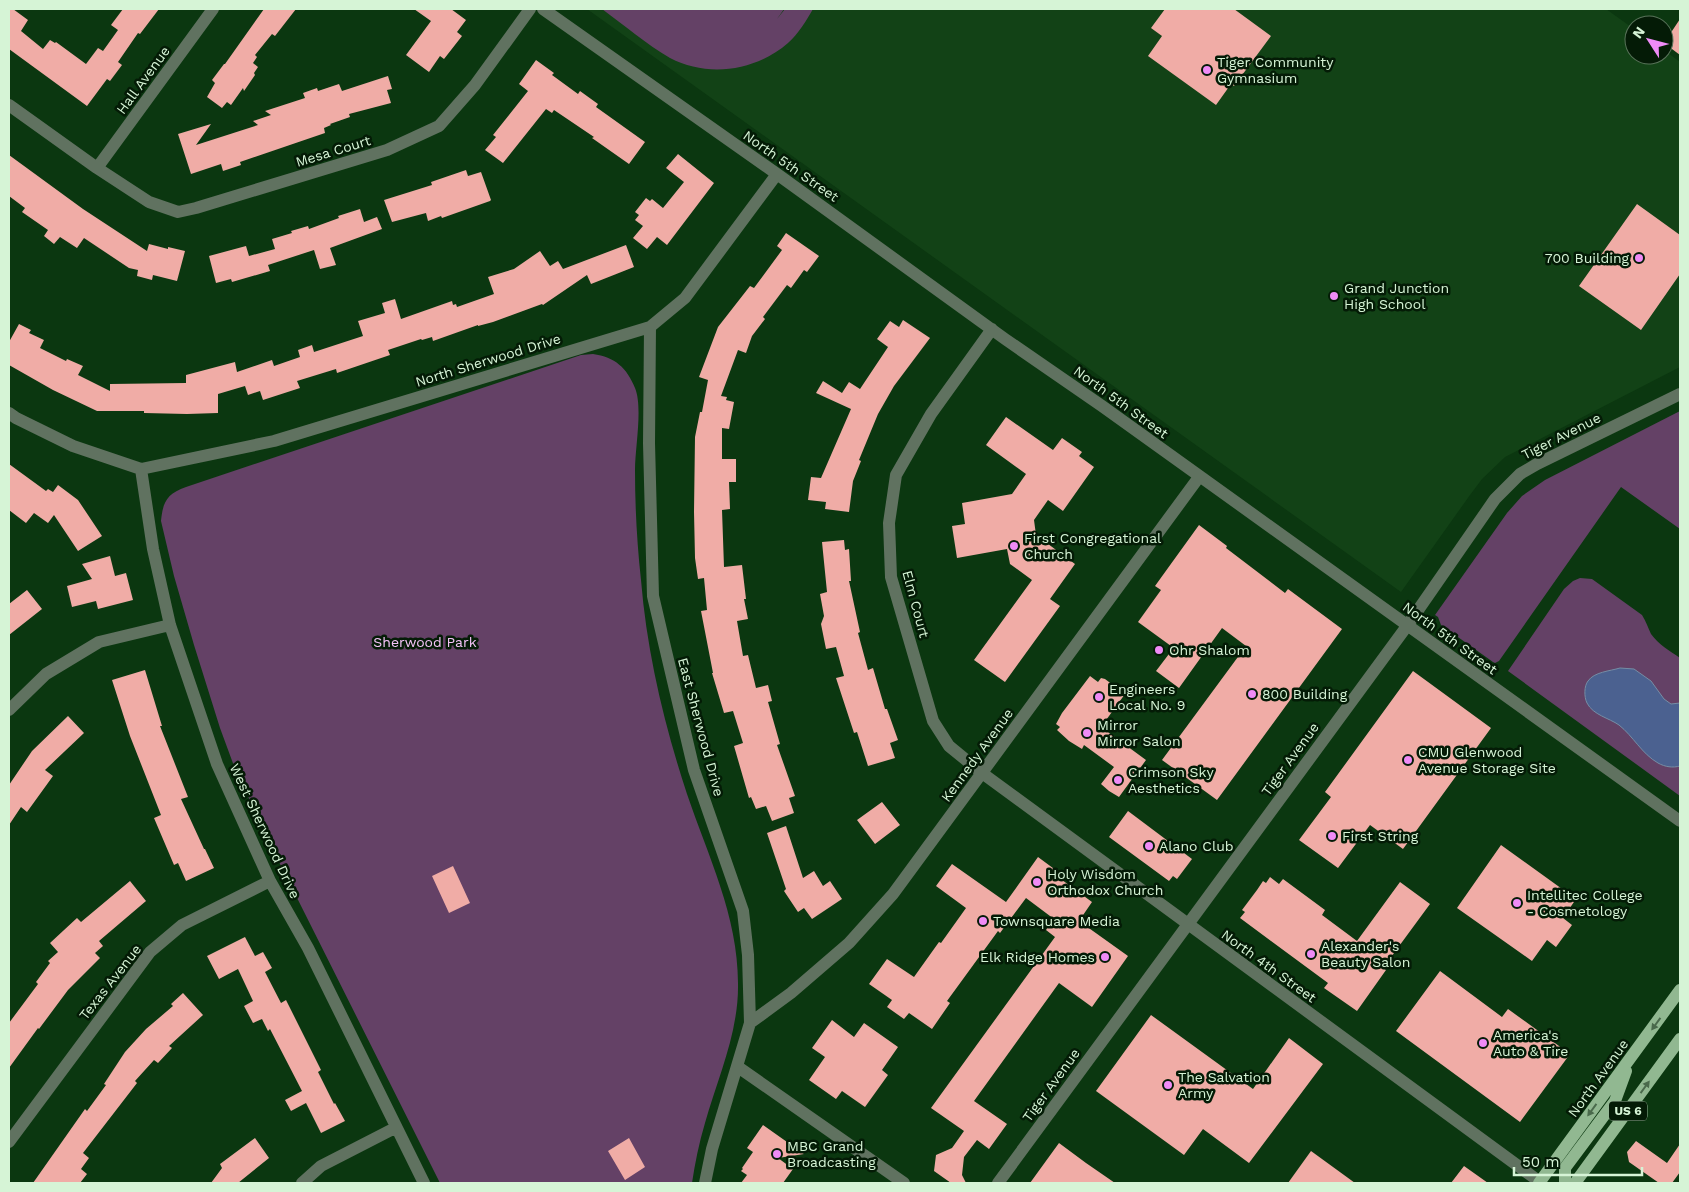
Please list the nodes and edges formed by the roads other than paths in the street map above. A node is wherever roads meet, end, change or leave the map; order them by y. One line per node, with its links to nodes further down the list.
1 (213, 9): 5 (street, Hall Avenue)
2 (530, 9): 5 (street, Mesa Court)
3 (543, 9): 6 (street, North 5th Street)
4 (9, 104): 5 (street)
5 (97, 168)
6 (777, 174): 7 (street, North Sherwood Drive); 8 (street, North 5th Street)
7 (650, 327): 11 (street, North Sherwood Drive); 21 (street, East Sherwood Drive)
8 (992, 329): 12 (street, North 5th Street); 16 (street, Elm Court)
9 (1680, 394): 14 (street, Tiger Avenue)
10 (9, 413): 11 (street)
11 (142, 469): 13 (street, West Sherwood Drive)
12 (1199, 477): 14 (street, North 5th Street); 16 (street, Kennedy Avenue)
13 (170, 625): 15 (street); 18 (street, West Sherwood Drive)
14 (1406, 626): 17 (street, North 5th Street); 19 (street, Tiger Avenue)
15 (9, 710)
16 (982, 773): 19 (street, North 4th Street); 21 (street, Kennedy Avenue)
17 (1680, 822)
18 (270, 881): 25 (street, West Sherwood Drive); 26 (street, Texas Avenue)
19 (1187, 924): 31 (street, Tiger Avenue); 32 (street, North 4th Street)
20 (1680, 990): 23 (main road, North Avenue / US 6, one-way to 23)
21 (750, 1023): 24 (street, East Sherwood Drive)
22 (1680, 1039): 34 (main road, US 6, one-way to 22)
23 (1632, 1057): 32 (main road, North Avenue / US 6, one-way to 32); 33 (main road)
24 (738, 1066): 29 (street, East Sherwood Drive); 30 (street)
25 (395, 1128): 27 (street); 28 (street, West Sherwood Drive)
26 (9, 1142)
27 (302, 1183)
28 (424, 1183)
29 (705, 1183)
30 (904, 1183)
31 (998, 1183)
32 (1539, 1183)
33 (1565, 1183)
34 (1575, 1183)

